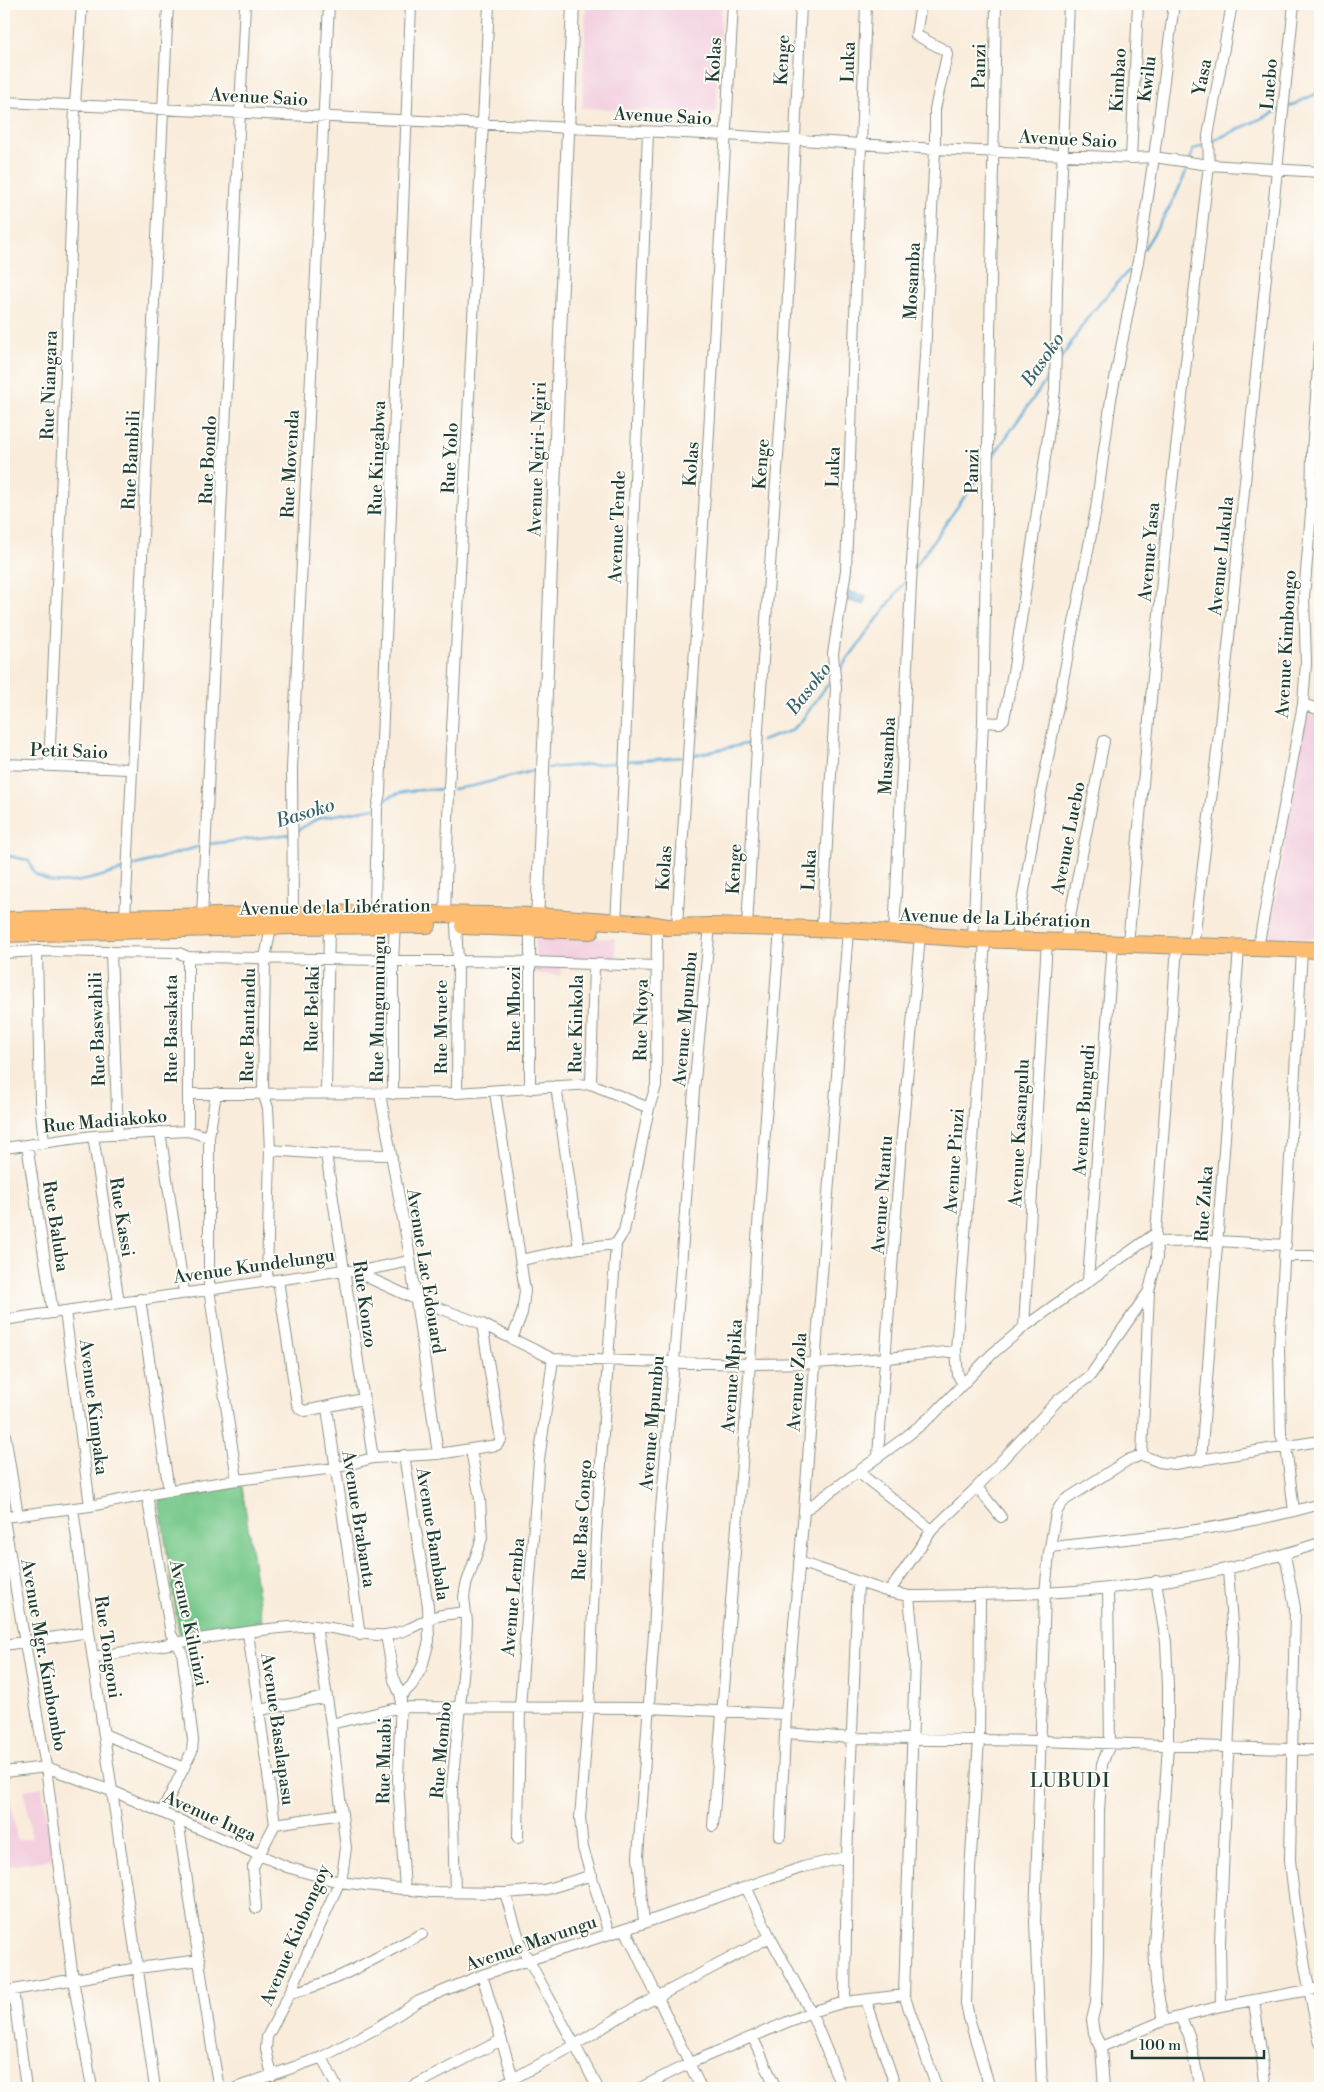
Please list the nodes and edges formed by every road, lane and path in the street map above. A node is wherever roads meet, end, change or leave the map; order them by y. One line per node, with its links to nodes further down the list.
1 (82, 4): 19 (street, Rue Niangara)
2 (168, 4): 20 (street, Rue Bambili)
3 (245, 4): 21 (street, Rue Bondo)
4 (329, 4): 22 (street, Rue Movenda)
5 (412, 4): 23 (street, Rue Kingabwa)
6 (489, 4): 24 (street, Rue Yolo)
7 (572, 4): 25 (street, Avenue Ngiri-Ngiri)
8 (733, 4): 27 (street, Kolas)
9 (801, 4): 28 (street, Kenge)
10 (866, 4): 29 (street, Luka)
11 (922, 4): 30 (street, Mosamba)
12 (996, 4): 31 (street, Panzi)
13 (1069, 4): 32 (street)
14 (1138, 4): 34 (street, Kimbao)
15 (1174, 4): 33 (street, Kwilu)
16 (1232, 4): 35 (street, Yasa)
17 (1294, 4): 36 (street, Luebo)
18 (4, 102): 19 (street, Avenue Saio)
19 (75, 106): 20 (street, Avenue Saio); 45 (street, Rue Niangara)
20 (163, 109): 21 (street, Avenue Saio); 46 (street, Rue Bambili)
21 (240, 113): 22 (street, Avenue Saio); 48 (street, Rue Bondo)
22 (323, 116): 23 (street, Avenue Saio); 51 (street, Rue Movenda)
23 (407, 120): 24 (street, Avenue Saio); 47 (street, Rue Kingabwa)
24 (483, 124): 25 (street, Avenue Saio); 52 (street, Rue Yolo)
25 (567, 127): 26 (street, Avenue Saio); 55 (street, Avenue Ngiri-Ngiri)
26 (648, 132): 27 (street, Avenue Saio); 53 (street, Avenue Tende)
27 (726, 135): 28 (street, Avenue Saio); 59 (street, Kolas)
28 (794, 140): 29 (street, Avenue Saio); 60 (street, Kenge)
29 (861, 143): 30 (street, Avenue Saio); 62 (street, Luka)
30 (935, 150): 31 (street, Avenue Saio); 39 (street, Mosamba)
31 (993, 152): 32 (street, Avenue Saio); 42 (street, Panzi)
32 (1064, 155): 34 (street, Avenue Saio); 42 (street)
33 (1154, 157): 34 (street, Avenue Saio); 35 (street, Avenue Saio); 68 (street, Kwilu)
34 (1131, 158)
35 (1210, 160): 36 (street, Avenue Saio); 71 (street, Avenue Yasa)
36 (1276, 168): 37 (street, Avenue Saio); 72 (street, Avenue Lukula)
37 (1320, 172)
38 (1320, 339): 40 (street, Avenue Kimbongo)
39 (911, 581): 65 (street, Musamba)
40 (1303, 704): 41 (street); 74 (street, Avenue Kimbongo)
41 (1320, 710)
42 (984, 722): 67 (street, Panzi)
43 (1104, 741): 70 (street, Avenue Luebo)
44 (4, 764): 45 (street, Petit Saio)
45 (49, 766): 46 (street, Petit Saio)
46 (132, 772): 49 (street, Rue Bambili)
47 (375, 913): 51 (highway, Avenue de la Libération); 52 (highway, Avenue de la Libération)
48 (202, 917): 49 (highway, Avenue de la Libération); 51 (highway, Avenue de la Libération)
49 (125, 919): 50 (highway, Avenue de la Libération)
50 (4, 920)
51 (293, 920): 56 (highway, Avenue de la Libération); 58 (highway, Avenue de la Libération)
52 (450, 920): 54 (highway, Avenue de la Libération); 55 (highway, Avenue de la Libération); 84 (street, Rue Yolo)
53 (616, 923): 55 (highway, Avenue de la Libération); 59 (highway, Avenue de la Libération)
54 (395, 925): 56 (highway, Avenue de la Libération); 83 (street, Rue Mungumungu)
55 (535, 925): 59 (highway, Avenue de la Libération); 85 (street, Rue Mbozi)
56 (329, 926): 82 (street, Rue Belaki)
57 (710, 926): 59 (highway, Avenue de la Libération); 60 (highway, Avenue de la Libération); 140 (street, Avenue Mpumbu)
58 (271, 927): 64 (highway, Avenue de la Libération); 81 (street, Rue Bantandu)
59 (665, 927): 87 (street, Rue Ntoya)
60 (747, 927): 61 (highway, Avenue de la Libération)
61 (780, 928): 62 (highway, Avenue de la Libération); 142 (street, Avenue Mpika)
62 (822, 930): 63 (highway, Avenue de la Libération)
63 (848, 930): 65 (highway, Avenue de la Libération); 141 (street, Avenue Zola)
64 (4, 934)
65 (894, 934): 66 (highway, Avenue de la Libération)
66 (920, 936): 67 (highway, Avenue de la Libération); 137 (street, Avenue Ntantu)
67 (979, 939): 68 (highway, Avenue de la Libération); 136 (street, Avenue Pinzi)
68 (1016, 939): 69 (highway, Avenue de la Libération)
69 (1047, 941): 70 (highway, Avenue de la Libération); 134 (street, Avenue Kasangulu)
70 (1065, 942): 71 (highway, Avenue de la Libération)
71 (1120, 943): 72 (highway, Avenue de la Libération); 122 (street, Avenue Bungudi)
72 (1185, 946): 73 (highway, Avenue de la Libération); 111 (street, Avenue Lukula)
73 (1239, 948): 74 (highway, Avenue de la Libération); 112 (street, Rue Zuka)
74 (1258, 948): 75 (highway, Avenue de la Libération)
75 (1302, 950): 76 (highway, Avenue de la Libération); 115 (street)
76 (1320, 950)
77 (37, 951): 78 (street); 79 (street); 105 (street)
78 (111, 952): 80 (street); 102 (street, Rue Baswahili)
79 (4, 953)
80 (188, 957): 81 (street); 96 (street, Rue Basakata)
81 (265, 958): 82 (street); 93 (street, Rue Bantandu)
82 (329, 959): 83 (street); 94 (street, Rue Belaki)
83 (393, 960): 84 (street); 98 (street, Rue Mungumungu)
84 (458, 960): 85 (street); 95 (street, Rue Mvuete)
85 (530, 962): 86 (street); 90 (street, Rue Mbozi)
86 (594, 965): 87 (street); 88 (street, Rue Kinkola)
87 (658, 966): 99 (street, Rue Ntoya)
88 (591, 1084): 89 (street); 99 (street)
89 (556, 1086): 90 (street); 114 (street)
90 (530, 1088): 91 (street)
91 (496, 1092): 95 (street); 117 (street)
92 (216, 1093): 93 (street); 96 (street); 104 (street)
93 (263, 1093): 94 (street); 108 (street, Rue Bantandu)
94 (326, 1093): 97 (street)
95 (457, 1093): 98 (street)
96 (188, 1094): 100 (street, Rue Basakata)
97 (380, 1094): 98 (street); 110 (street, Avenue Lac Edouard)
98 (393, 1094)
99 (649, 1108): 113 (street, Rue Bas Congo)
100 (188, 1130): 101 (street, Rue Madiakoko); 104 (street, Rue Madiakoko)
101 (160, 1132): 102 (street, Rue Madiakoko); 126 (street)
102 (118, 1135): 103 (street, Rue Madiakoko)
103 (93, 1136): 105 (street, Rue Madiakoko); 129 (street, Rue Kassi)
104 (209, 1137): 124 (street)
105 (44, 1142): 106 (street, Rue Madiakoko)
106 (27, 1144): 107 (street, Rue Madiakoko); 131 (street, Rue Baluba)
107 (4, 1148)
108 (270, 1150): 109 (street); 123 (street, Rue Bantandu)
109 (326, 1154): 110 (street); 119 (street, Rue Konzo)
110 (391, 1155): 118 (street, Avenue Lac Edouard)
111 (1157, 1237): 112 (street); 122 (street); 125 (street, Avenue Lukula)
112 (1218, 1241): 115 (street); 155 (street, Rue Zuka)
113 (616, 1244): 114 (street); 139 (street, Rue Bas Congo)
114 (579, 1248): 117 (street)
115 (1285, 1250): 116 (street); 148 (street)
116 (1320, 1256)
117 (522, 1260): 135 (street)
118 (410, 1261): 120 (street); 128 (street, Avenue Lac Edouard)
119 (344, 1270): 120 (street, Avenue Kundelungu); 121 (street, Avenue Kundelungu); 144 (street, Rue Konzo)
120 (356, 1272): 128 (street, Avenue Kundelungu)
121 (278, 1280): 123 (street, Avenue Kundelungu); 145 (street)
122 (1088, 1280): 134 (street)
123 (267, 1281): 124 (street, Avenue Kundelungu)
124 (210, 1289): 126 (street, Avenue Kundelungu); 158 (street)
125 (1149, 1291): 152 (street); 159 (street)
126 (184, 1292): 127 (street, Avenue Kundelungu)
127 (140, 1299): 129 (street, Avenue Kundelungu); 160 (street)
128 (415, 1299): 133 (street, Avenue Kundelungu); 150 (street, Avenue Lac Edouard)
129 (119, 1302): 130 (street, Avenue Kundelungu)
130 (65, 1311): 131 (street, Avenue Kundelungu); 163 (street, Avenue Kimpaka)
131 (53, 1313): 132 (street, Avenue Kundelungu)
132 (4, 1320)
133 (482, 1324): 135 (street, Avenue Kundelungu); 149 (street)
134 (1024, 1327): 143 (street)
135 (512, 1339): 138 (street, Avenue Kundelungu)
136 (956, 1351): 137 (street); 143 (street, Avenue Pinzi)
137 (887, 1358): 141 (street); 153 (street, Avenue Ntantu)
138 (552, 1359): 139 (street); 198 (street, Avenue Lemba)
139 (609, 1362): 140 (street); 199 (street, Rue Bas Congo)
140 (674, 1362): 142 (street); 200 (street, Avenue Mpumbu)
141 (814, 1363): 142 (street); 165 (street, Avenue Zola)
142 (750, 1364): 202 (street, Avenue Mpika)
143 (963, 1384): 153 (street)
144 (363, 1399): 145 (street); 154 (street, Rue Konzo)
145 (327, 1408): 156 (street, Avenue Brabanta)
146 (4, 1428): 167 (street)
147 (1320, 1441): 148 (street)
148 (1286, 1446): 155 (street); 166 (street)
149 (471, 1450): 150 (street); 183 (street, Rue Mombo)
150 (438, 1454): 151 (street)
151 (404, 1455): 154 (street); 184 (street, Avenue Bambala)
152 (1142, 1455): 155 (street); 172 (street)
153 (878, 1456): 157 (street)
154 (373, 1458): 156 (street)
155 (1201, 1461)
156 (335, 1468): 158 (street); 189 (street, Avenue Brabanta)
157 (858, 1472): 165 (street); 170 (street)
158 (237, 1480): 160 (street)
159 (977, 1487): 168 (street); 170 (street)
160 (169, 1491): 161 (street)
161 (147, 1495): 163 (street); 191 (street, Avenue Kiluinzi)
162 (1320, 1504): 166 (street)
163 (90, 1506): 164 (street)
164 (73, 1508): 167 (street); 186 (street, Rue Tongoni)
165 (804, 1511): 174 (street, Avenue Zola)
166 (1294, 1511): 172 (street)
167 (18, 1516): 169 (street)
168 (1001, 1516)
169 (4, 1518): 190 (street, Avenue Mgr. Kimbombo)
170 (932, 1530): 179 (street)
171 (1320, 1543): 173 (street)
172 (1051, 1547): 180 (street)
173 (1285, 1555): 175 (street); 214 (street)
174 (799, 1562): 176 (street); 203 (street, Avenue Zola)
175 (1228, 1570): 177 (street); 213 (street)
176 (858, 1582): 179 (street); 207 (street)
177 (1156, 1582): 178 (street); 212 (street)
178 (1108, 1588): 180 (street); 211 (street)
179 (889, 1592): 182 (street)
180 (1045, 1593): 181 (street); 210 (street)
181 (980, 1595): 182 (street); 209 (street)
182 (909, 1596): 208 (street)
183 (465, 1612): 184 (street); 196 (street, Rue Mombo)
184 (429, 1619): 188 (street); 194 (street, Avenue Bambala)
185 (316, 1626): 187 (street); 189 (street); 195 (street, Avenue Kiobongoy)
186 (89, 1632): 190 (street); 193 (street, Rue Tongoni)
187 (248, 1633): 191 (street); 201 (street, Avenue Basalapasu)
188 (386, 1634): 189 (street); 194 (street, Rue Muabi)
189 (360, 1635)
190 (25, 1641): 192 (street); 216 (street, Avenue Mgr. Kimbombo)
191 (176, 1643): 193 (street); 217 (street, Avenue Kiluinzi)
192 (4, 1645)
193 (93, 1657): 206 (street, Rue Tongoni)
194 (401, 1696): 197 (street, Rue Muabi)
195 (327, 1697): 201 (street); 204 (street, Avenue Kiobongoy)
196 (461, 1706): 197 (street); 198 (street); 233 (street, Rue Mombo)
197 (401, 1707): 204 (street); 232 (street, Rue Muabi)
198 (520, 1707): 199 (street); 226 (street, Avenue Lemba)
199 (589, 1707): 200 (street); 229 (street, Rue Bas Congo)
200 (648, 1708): 202 (street); 236 (street, Avenue Mpumbu)
201 (260, 1710): 223 (street, Avenue Basalapasu)
202 (722, 1711): 203 (street); 224 (street, Avenue Mpika)
203 (786, 1714): 205 (street, Avenue Zola)
204 (331, 1724): 221 (street, Avenue Kiobongoy)
205 (786, 1733): 207 (street); 225 (street, Avenue Zola)
206 (104, 1734): 217 (street); 219 (street, Rue Tongoni)
207 (852, 1738): 208 (street); 228 (street)
208 (912, 1738): 209 (street); 249 (street)
209 (979, 1740): 210 (street); 282 (street)
210 (1040, 1741): 211 (street); 283 (street)
211 (1110, 1744): 212 (street); 262 (street)
212 (1168, 1746): 213 (street); 257 (street)
213 (1229, 1746): 214 (street); 254 (street)
214 (1293, 1750): 215 (street); 247 (street)
215 (1320, 1750)
216 (46, 1767): 218 (street, Avenue Inga); 219 (street, Avenue Inga); 245 (street, Avenue Mgr. Kimbombo)
217 (184, 1768): 220 (street, Avenue Kiluinzi)
218 (4, 1772)
219 (113, 1791): 220 (street, Avenue Inga); 243 (street, Rue Tongoni)
220 (162, 1812): 222 (street, Avenue Inga)
221 (342, 1814): 223 (street); 230 (street, Avenue Kiobongoy)
222 (178, 1820): 227 (street, Avenue Inga); 241 (street)
223 (275, 1824): 227 (street, Avenue Basalapasu)
224 (714, 1826)
225 (780, 1836)
226 (518, 1838)
227 (258, 1855): 230 (street, Avenue Inga); 235 (street, Avenue Basalapasu)
228 (847, 1857): 231 (street, Avenue Mavungu); 253 (street)
229 (592, 1875): 234 (street, Avenue Inga); 239 (street, Rue Bas Congo)
230 (339, 1882): 232 (street, Avenue Inga); 248 (street, Avenue Kiobongoy)
231 (746, 1887): 236 (street, Avenue Mavungu); 240 (street)
232 (405, 1890): 233 (street, Avenue Inga)
233 (455, 1892): 234 (street, Avenue Inga)
234 (505, 1893): 242 (street)
235 (256, 1908)
236 (644, 1923): 237 (street, Avenue Mavungu)
237 (625, 1929): 239 (street, Avenue Mavungu); 250 (street)
238 (422, 1934): 248 (street)
239 (609, 1934): 242 (street, Avenue Mavungu)
240 (770, 1937): 250 (street); 255 (street)
241 (200, 1960): 243 (street); 270 (street)
242 (528, 1960): 244 (street, Avenue Mavungu); 261 (street)
243 (138, 1968): 245 (street); 269 (street, Rue Tongoni)
244 (482, 1975): 259 (street); 263 (street, Avenue Mavungu)
245 (73, 1979): 267 (street); 268 (street, Avenue Mgr. Kimbombo)
246 (1320, 1988): 247 (street)
247 (1309, 1990): 252 (street); 260 (street)
248 (290, 1994): 265 (street, Avenue Kiobongoy)
249 (904, 1995): 251 (street); 281 (street)
250 (658, 1997): 261 (street); 264 (street)
251 (866, 2000): 253 (street); 280 (street)
252 (1254, 2001): 254 (street); 286 (street)
253 (845, 2002): 255 (street)
254 (1222, 2006): 256 (street)
255 (811, 2012): 258 (street); 279 (street)
256 (1180, 2017): 257 (street); 285 (street)
257 (1163, 2022): 262 (street)
258 (752, 2038): 264 (street); 278 (street)
259 (501, 2040): 266 (street); 273 (street)
260 (1320, 2042)
261 (575, 2045): 266 (street); 275 (street)
262 (1101, 2047): 284 (street)
263 (322, 2057): 265 (street, Avenue Mavungu); 272 (street)
264 (690, 2063): 276 (street); 277 (street)
265 (272, 2076): 271 (street, Avenue Mavungu)
266 (514, 2084): 274 (street)
267 (26, 2088)
268 (92, 2088)
269 (156, 2088)
270 (221, 2088)
271 (236, 2088)
272 (337, 2088)
273 (410, 2088)
274 (496, 2088)
275 (598, 2088)
276 (640, 2088)
277 (701, 2088)
278 (776, 2088)
279 (842, 2088)
280 (896, 2088)
281 (937, 2088)
282 (990, 2088)
283 (1042, 2088)
284 (1104, 2088)
285 (1200, 2088)
286 (1266, 2088)

